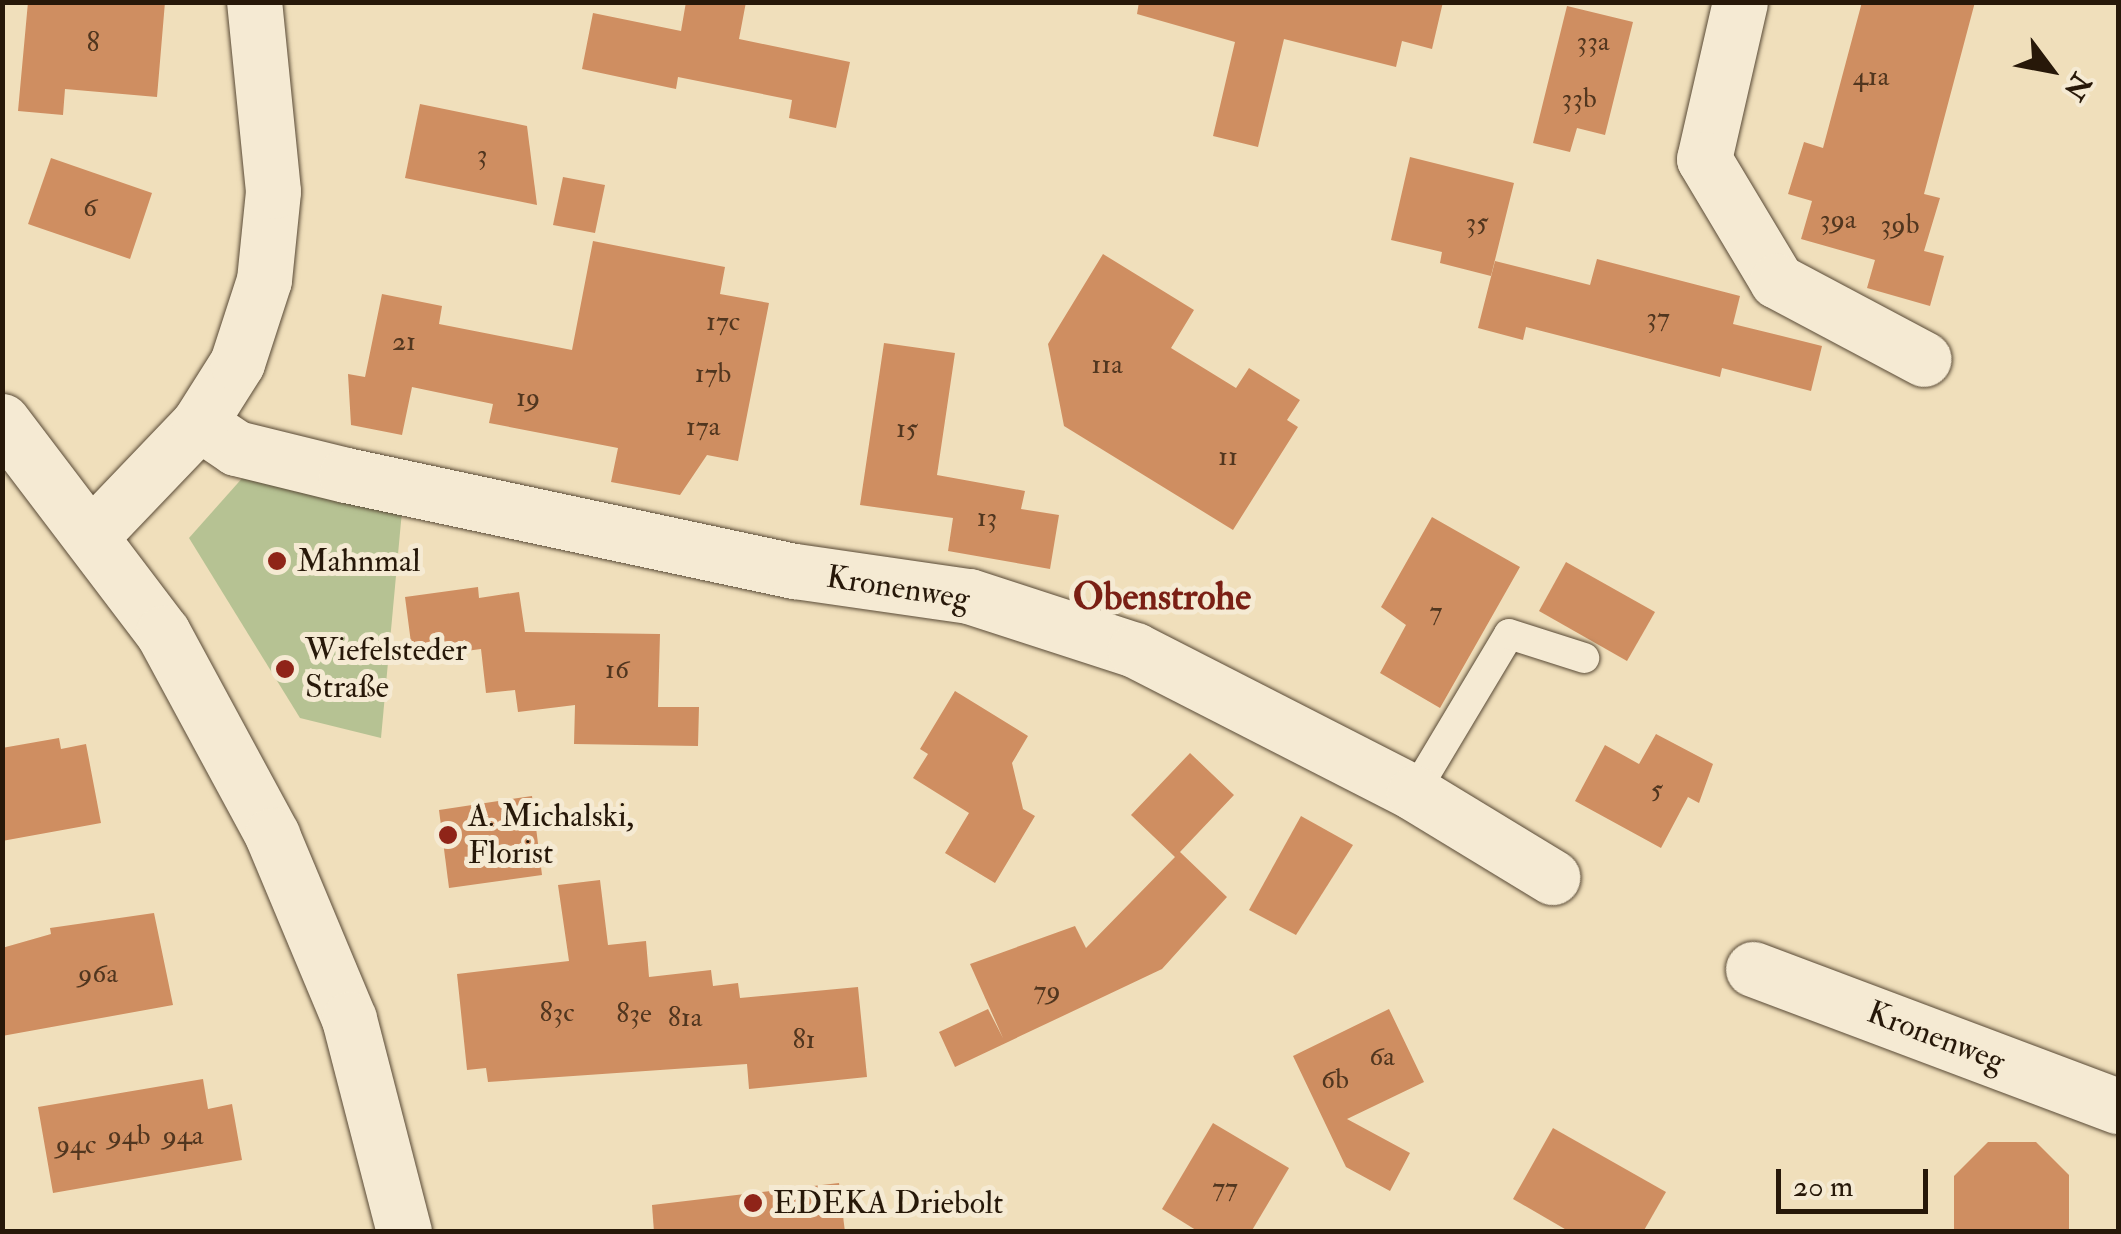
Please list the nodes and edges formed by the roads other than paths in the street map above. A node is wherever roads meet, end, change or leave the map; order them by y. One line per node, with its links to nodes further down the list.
1 (254, 2): 5 (street)
2 (1740, 2): 3 (street)
3 (1924, 359)
4 (2, 421): 6 (street)
5 (199, 423): 6 (street); 8 (street, Kronenweg)
6 (93, 534): 12 (street)
7 (1584, 658): 8 (lane)
8 (1414, 793): 9 (street, Kronenweg)
9 (1552, 876)
10 (1753, 969): 11 (street, Kronenweg)
11 (2118, 1106)
12 (404, 1232)

